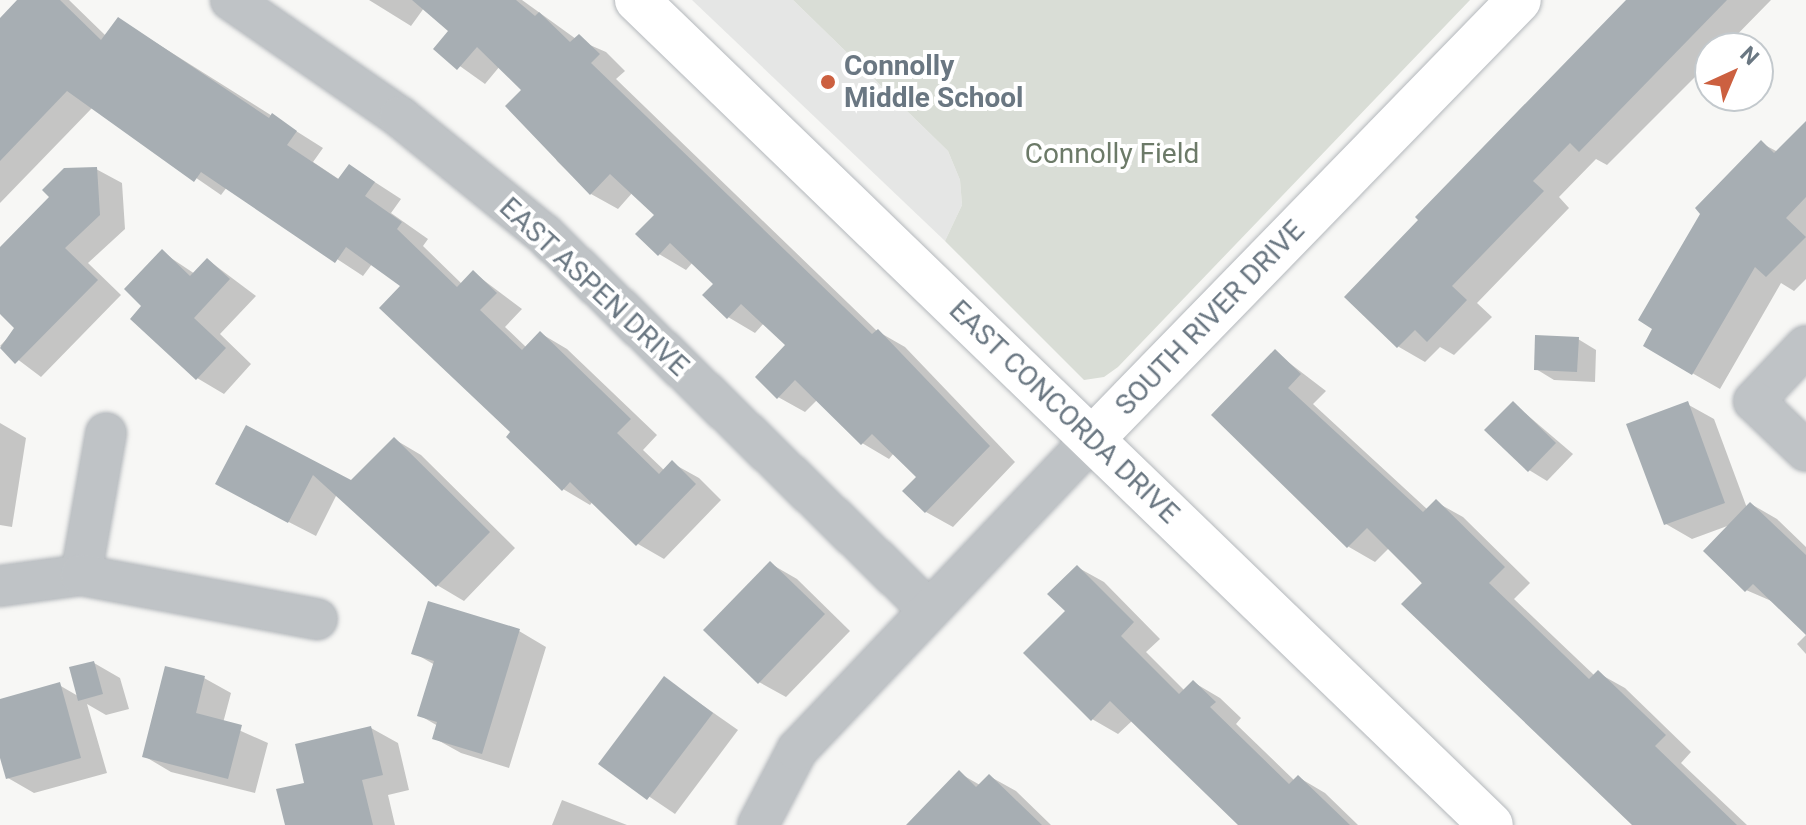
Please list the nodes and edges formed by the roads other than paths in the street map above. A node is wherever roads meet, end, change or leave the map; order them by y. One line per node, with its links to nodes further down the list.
1 (231, 0): 10 (street, EAST ASPEN DRIVE)
2 (637, 0): 6 (street, EAST CONCORDA DRIVE)
3 (1519, 0): 6 (street, SOUTH RIVER DRIVE)
4 (1806, 346): 7 (street)
5 (106, 433): 8 (street)
6 (1092, 439): 10 (street, SOUTH RIVER DRIVE); 13 (street, EAST CONCORDA DRIVE)
7 (1806, 451)
8 (81, 575): 9 (street); 11 (street)
9 (0, 586)
10 (928, 609): 12 (street, SOUTH RIVER DRIVE)
11 (317, 619)
12 (758, 825)
13 (1491, 825)

